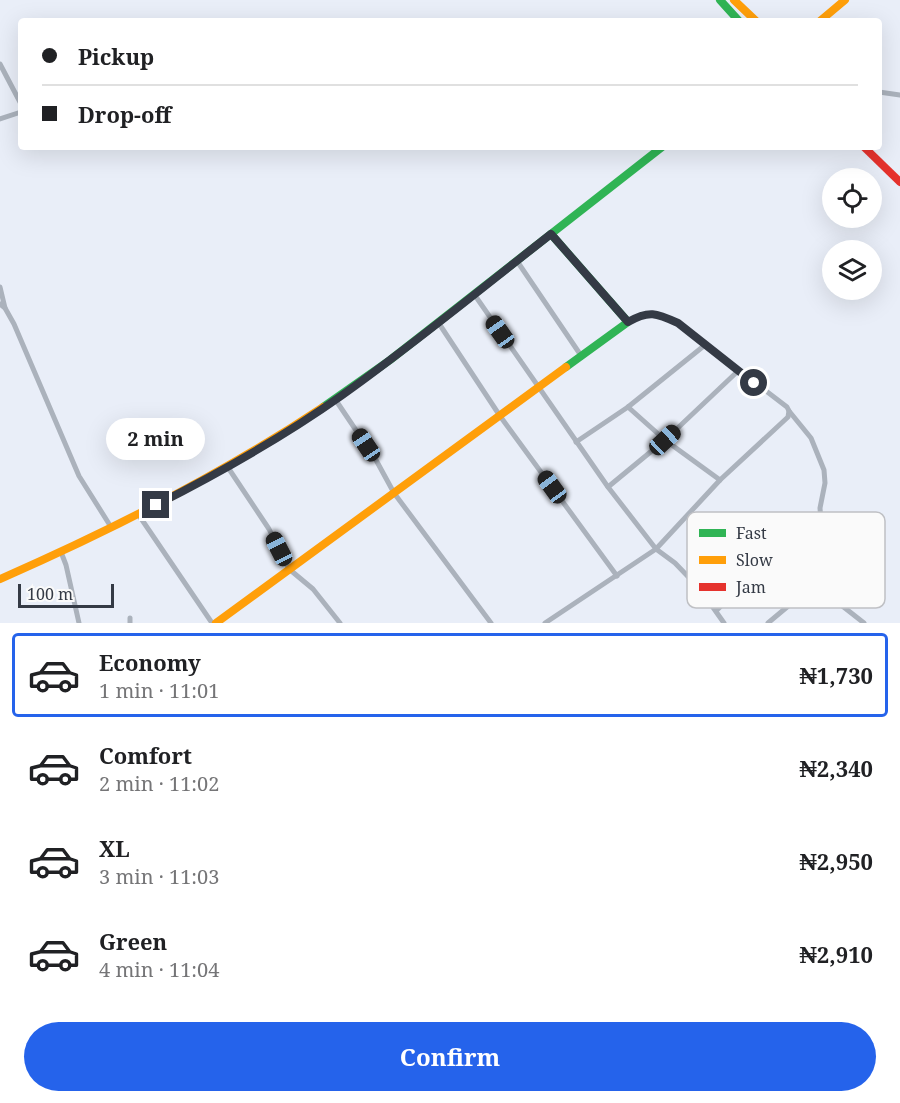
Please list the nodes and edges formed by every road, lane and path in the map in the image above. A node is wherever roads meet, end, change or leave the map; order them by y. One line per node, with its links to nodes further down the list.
1 (720, 0): 4 (main road)
2 (734, 0): 5 (main road)
3 (845, 0): 6 (main road); 7 (main road)
4 (736, 18)
5 (752, 18)
6 (824, 18)
7 (831, 18)
8 (0, 64): 11 (street)
9 (882, 92): 10 (street)
10 (900, 95)
11 (18, 98)
12 (18, 113): 13 (street)
13 (0, 119)
14 (658, 150): 17 (main road)
15 (867, 150): 16 (main road)
16 (900, 182)
17 (551, 234): 18 (main road); 23 (main road)
18 (517, 261): 20 (main road); 25 (street)
19 (0, 287): 21 (street)
20 (474, 294): 22 (main road); 27 (street)
21 (2, 306): 42 (street)
22 (438, 322): 28 (main road); 31 (street)
23 (628, 322): 24 (street); 25 (main road)
24 (705, 345): 26 (street); 29 (street)
25 (582, 357): 27 (main road)
26 (738, 371): 30 (street); 32 (street)
27 (539, 388): 31 (main road); 33 (street)
28 (335, 399): 34 (main road); 37 (street)
29 (628, 407): 32 (street); 33 (street)
30 (789, 411): 35 (street); 39 (street)
31 (500, 416): 37 (main road); 47 (street)
32 (665, 440): 35 (street); 36 (street)
33 (576, 441): 36 (street)
34 (227, 466): 40 (main road); 45 (street)
35 (720, 480): 38 (street)
36 (608, 487): 43 (street)
37 (394, 493): 45 (main road); 57 (street)
38 (690, 512)
39 (820, 512)
40 (138, 514): 42 (main road); 55 (street)
41 (687, 516): 43 (street)
42 (111, 527): 44 (main road)
43 (656, 549): 46 (street); 47 (street)
44 (61, 552): 48 (main road); 54 (street)
45 (289, 569): 55 (main road); 56 (street)
46 (687, 575)
47 (617, 576): 58 (street)
48 (0, 579)
49 (714, 608): 53 (street)
50 (719, 608): 53 (street)
51 (786, 608): 60 (street)
52 (845, 608): 61 (street)
53 (716, 611): 59 (street)
54 (79, 623)
55 (214, 623)
56 (340, 623)
57 (491, 623)
58 (545, 623)
59 (724, 623)
60 (768, 623)
61 (864, 623)

